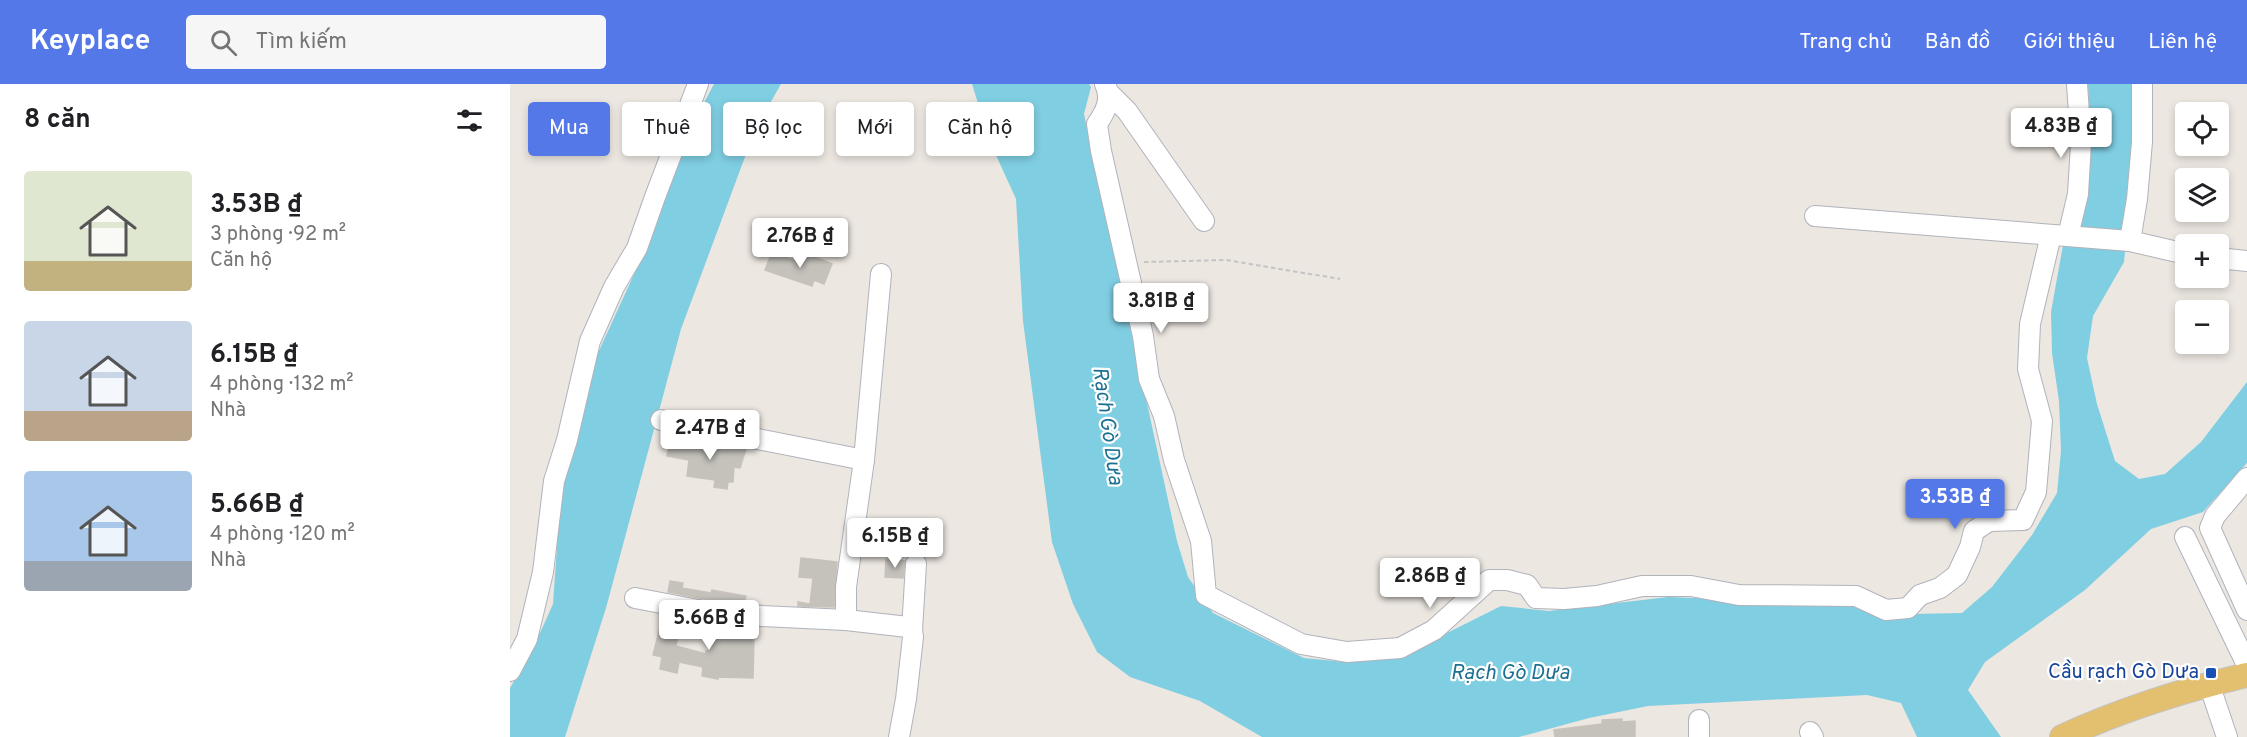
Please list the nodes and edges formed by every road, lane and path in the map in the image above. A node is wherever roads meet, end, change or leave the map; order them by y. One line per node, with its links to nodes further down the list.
1 (698, 84): 25 (street)
2 (2077, 84): 7 (street)
3 (2142, 84): 8 (street)
4 (1107, 88): 6 (street); 12 (street)
5 (1815, 216): 7 (street)
6 (1204, 221)
7 (2059, 235): 8 (street); 12 (street)
8 (2130, 241): 9 (street)
9 (2175, 251)
10 (2229, 259): 11 (street)
11 (2247, 261)
12 (1127, 262): 14 (path)
13 (881, 274): 16 (street)
14 (1340, 279)
15 (661, 420): 16 (street)
16 (864, 460): 22 (street)
17 (2247, 478): 21 (street)
18 (2186, 537): 24 (street)
19 (916, 564): 23 (street)
20 (635, 598): 22 (street)
21 (2247, 610)
22 (846, 620): 23 (street)
23 (912, 630): 29 (street)
24 (2247, 665)
25 (510, 671)
26 (2247, 675): 27 (main road)
27 (2209, 684): 28 (main road); 30 (street)
28 (2074, 734)
29 (899, 737)
30 (2227, 737)

